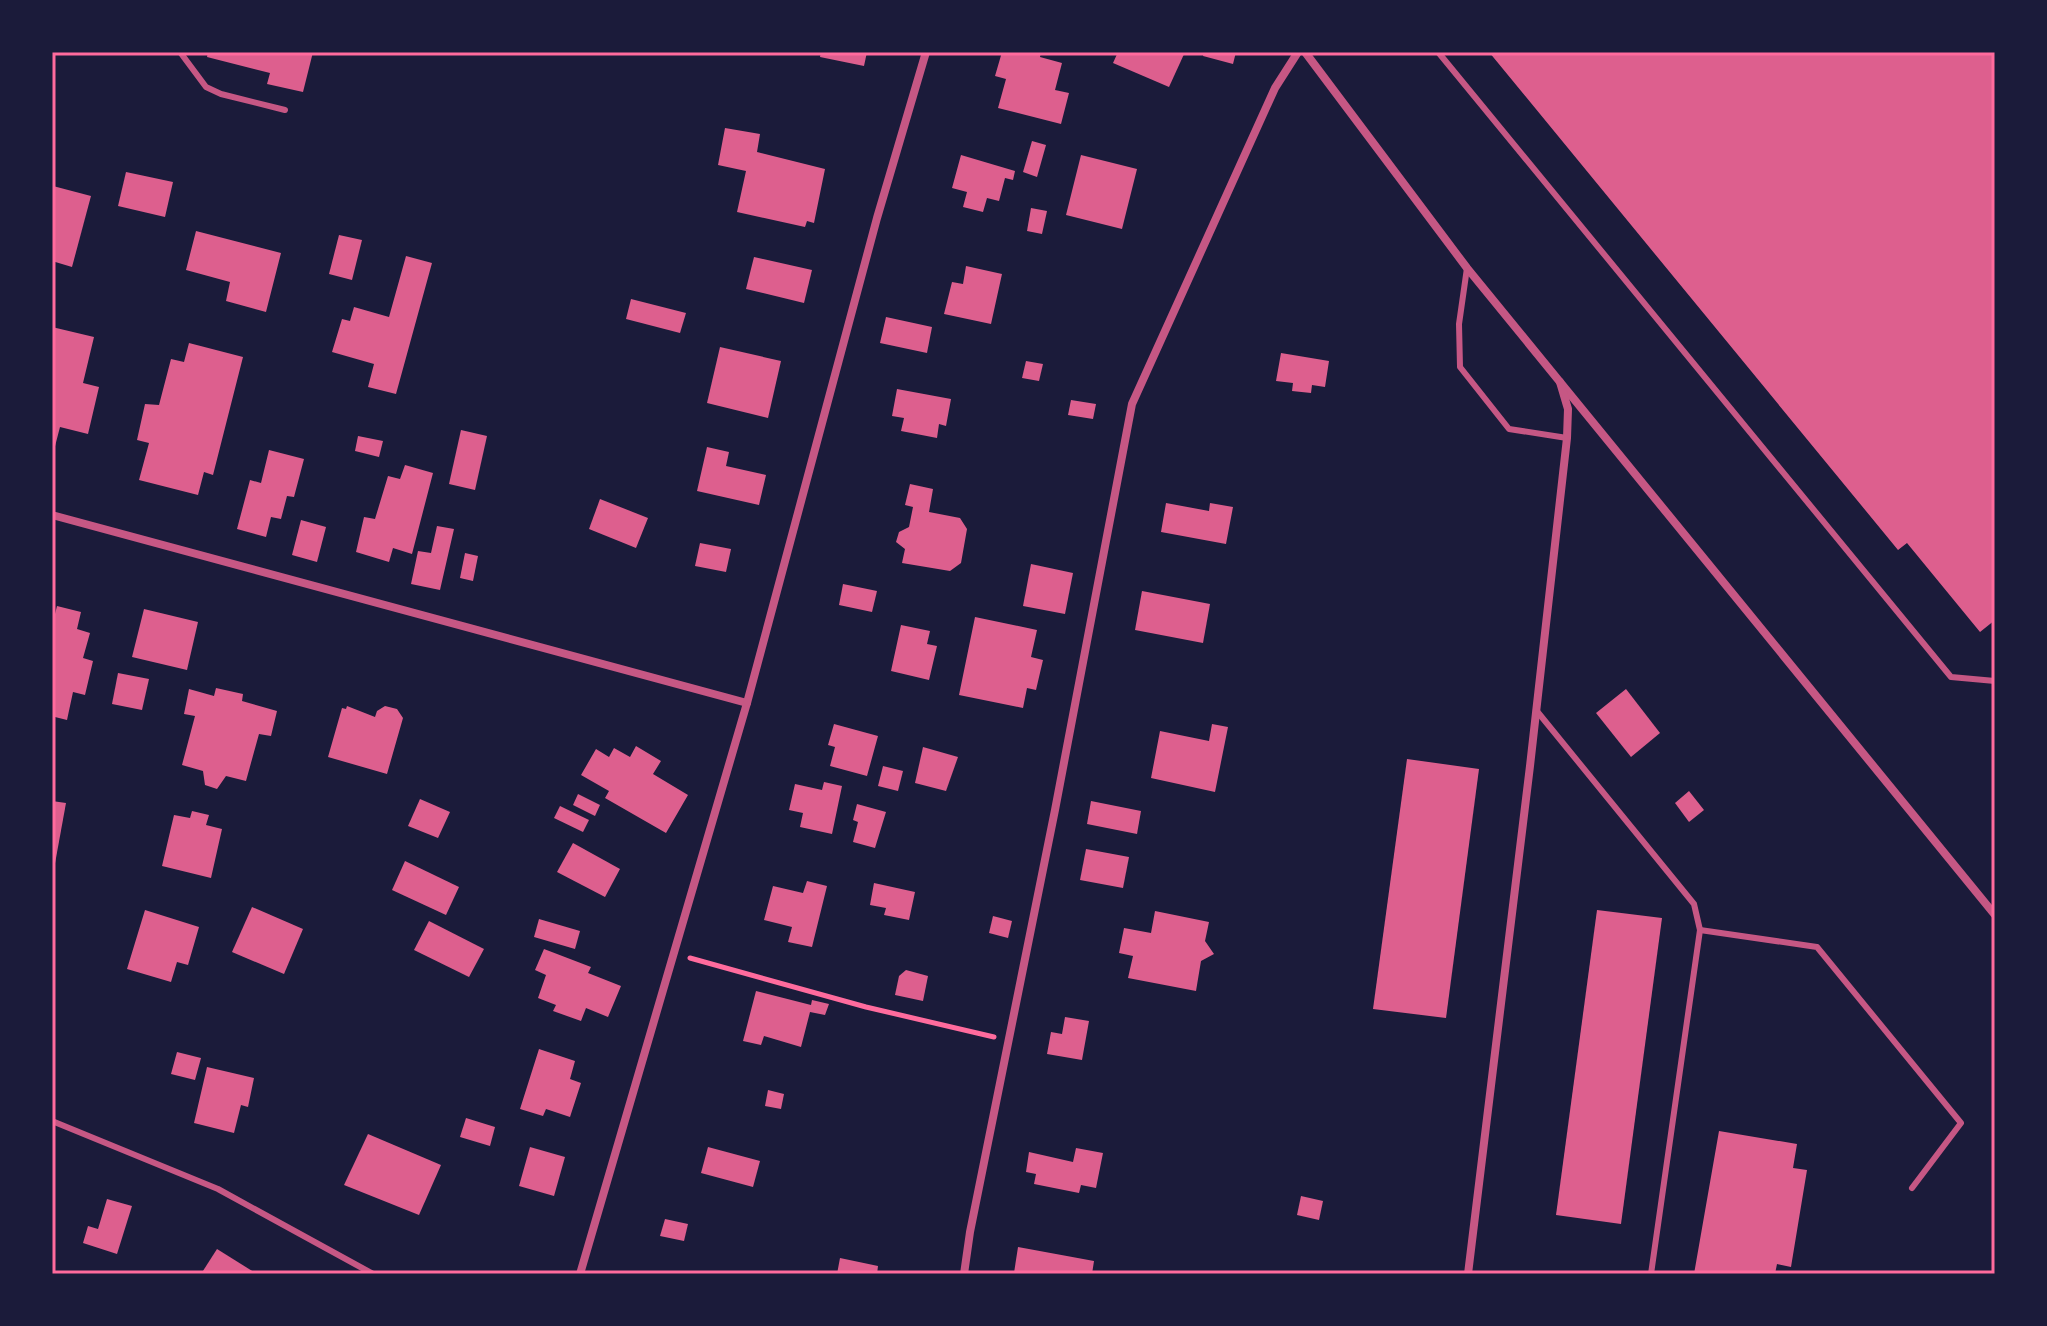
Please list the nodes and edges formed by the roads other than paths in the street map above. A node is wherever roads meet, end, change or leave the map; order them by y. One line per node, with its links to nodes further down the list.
1 (180, 52): 6 (lane)
2 (926, 52): 12 (street)
3 (1298, 52): 20 (street)
4 (1305, 52): 7 (street)
5 (1438, 52): 11 (lane)
6 (285, 110)
7 (1467, 268): 8 (street); 9 (lane)
8 (1559, 379): 9 (street); 14 (street)
9 (1567, 438): 13 (street)
10 (52, 515): 12 (street)
11 (1995, 681)
12 (747, 703): 19 (street)
13 (1536, 710): 15 (lane); 21 (street)
14 (1995, 915)
15 (1700, 930): 17 (lane); 22 (lane)
16 (52, 1121): 18 (lane)
17 (1912, 1188)
18 (373, 1274)
19 (580, 1274)
20 (964, 1274)
21 (1468, 1274)
22 (1651, 1274)

